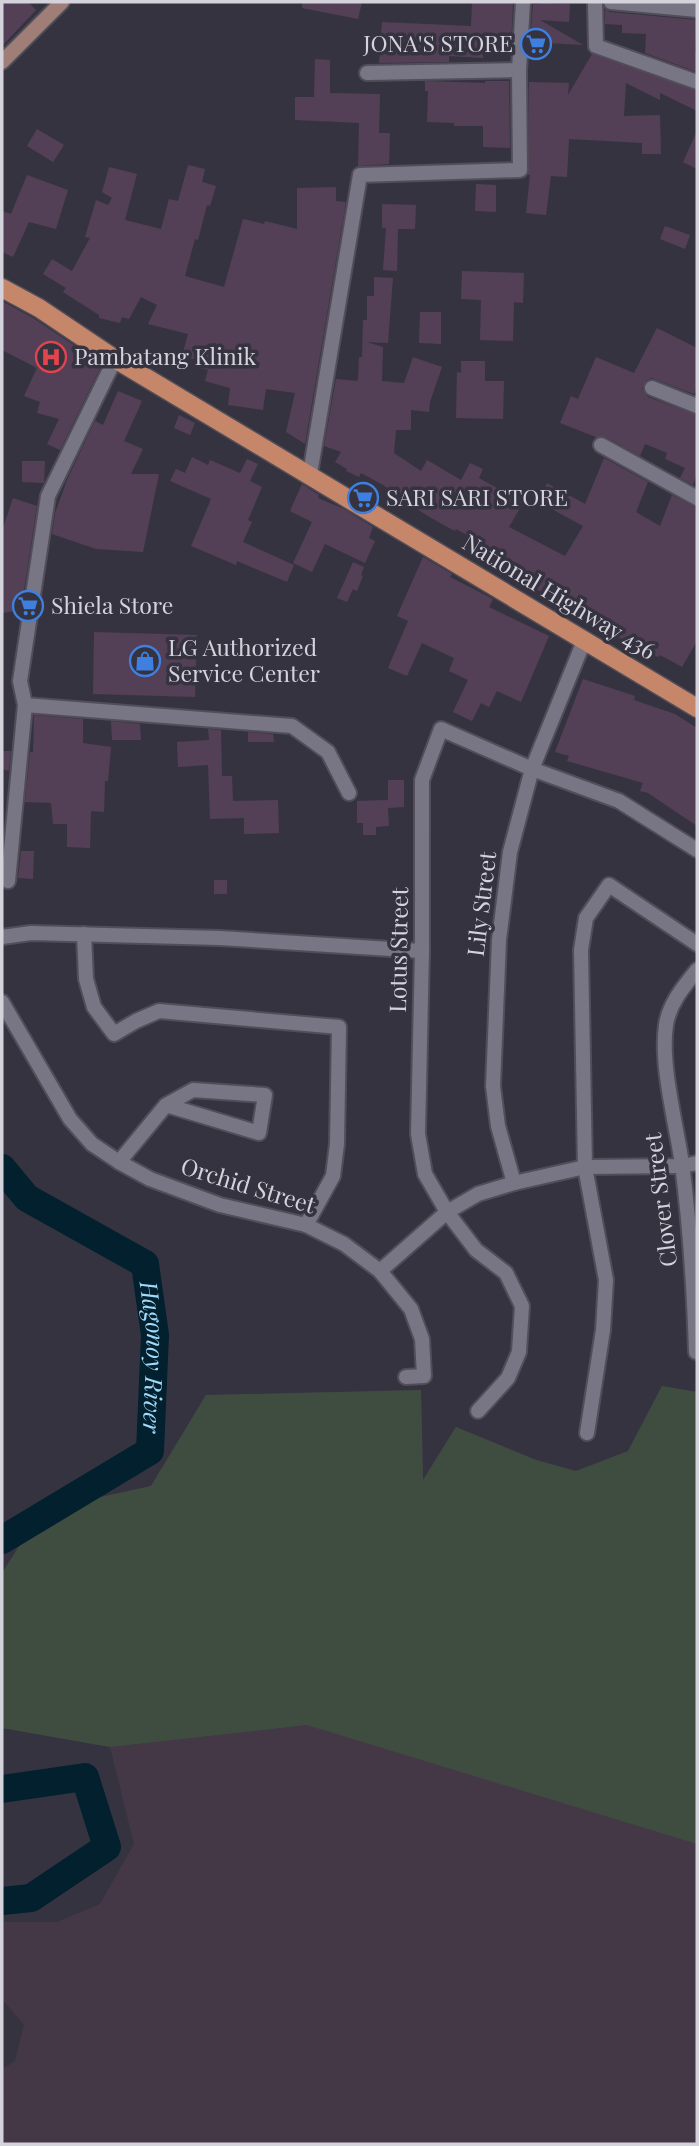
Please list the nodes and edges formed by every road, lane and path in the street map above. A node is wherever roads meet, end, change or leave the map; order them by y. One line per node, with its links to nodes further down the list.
1 (62, 2): 6 (main road)
2 (523, 2): 7 (street)
3 (595, 2): 9 (street)
4 (611, 2): 5 (street)
5 (697, 10)
6 (2, 62)
7 (519, 70): 8 (street); 15 (street)
8 (367, 73)
9 (697, 82)
10 (2, 288): 11 (main road, National Highway 436)
11 (115, 359): 15 (main road, National Highway 436); 18 (street)
12 (652, 388): 13 (street)
13 (697, 406)
14 (601, 445): 16 (street)
15 (310, 474): 17 (main road, National Highway 436)
16 (697, 498)
17 (584, 641): 19 (main road, National Highway 436); 20 (street, Lily Street)
18 (24, 705): 21 (street); 23 (street)
19 (697, 708)
20 (531, 769): 22 (street, Lotus Street); 27 (street, Lotus Street); 35 (street, Lily Street)
21 (349, 793)
22 (697, 850)
23 (8, 881)
24 (83, 934): 25 (street); 27 (street); 37 (street)
25 (2, 937)
26 (697, 944): 34 (street)
27 (422, 951): 36 (street, Lotus Street)
28 (697, 970): 33 (street, Clover Street)
29 (2, 1002): 31 (street, Orchid Street)
30 (166, 1105): 30 (street); 31 (street)
31 (119, 1162): 37 (street, Orchid Street)
32 (697, 1163): 33 (street)
33 (682, 1166): 34 (street); 39 (street, Clover Street)
34 (585, 1167): 35 (street); 42 (street)
35 (514, 1183): 36 (street)
36 (447, 1212): 38 (street); 41 (street, Lotus Street)
37 (306, 1225): 38 (street, Orchid Street)
38 (380, 1271): 40 (street, Orchid Street)
39 (696, 1352)
40 (407, 1377)
41 (478, 1411)
42 (587, 1433)

